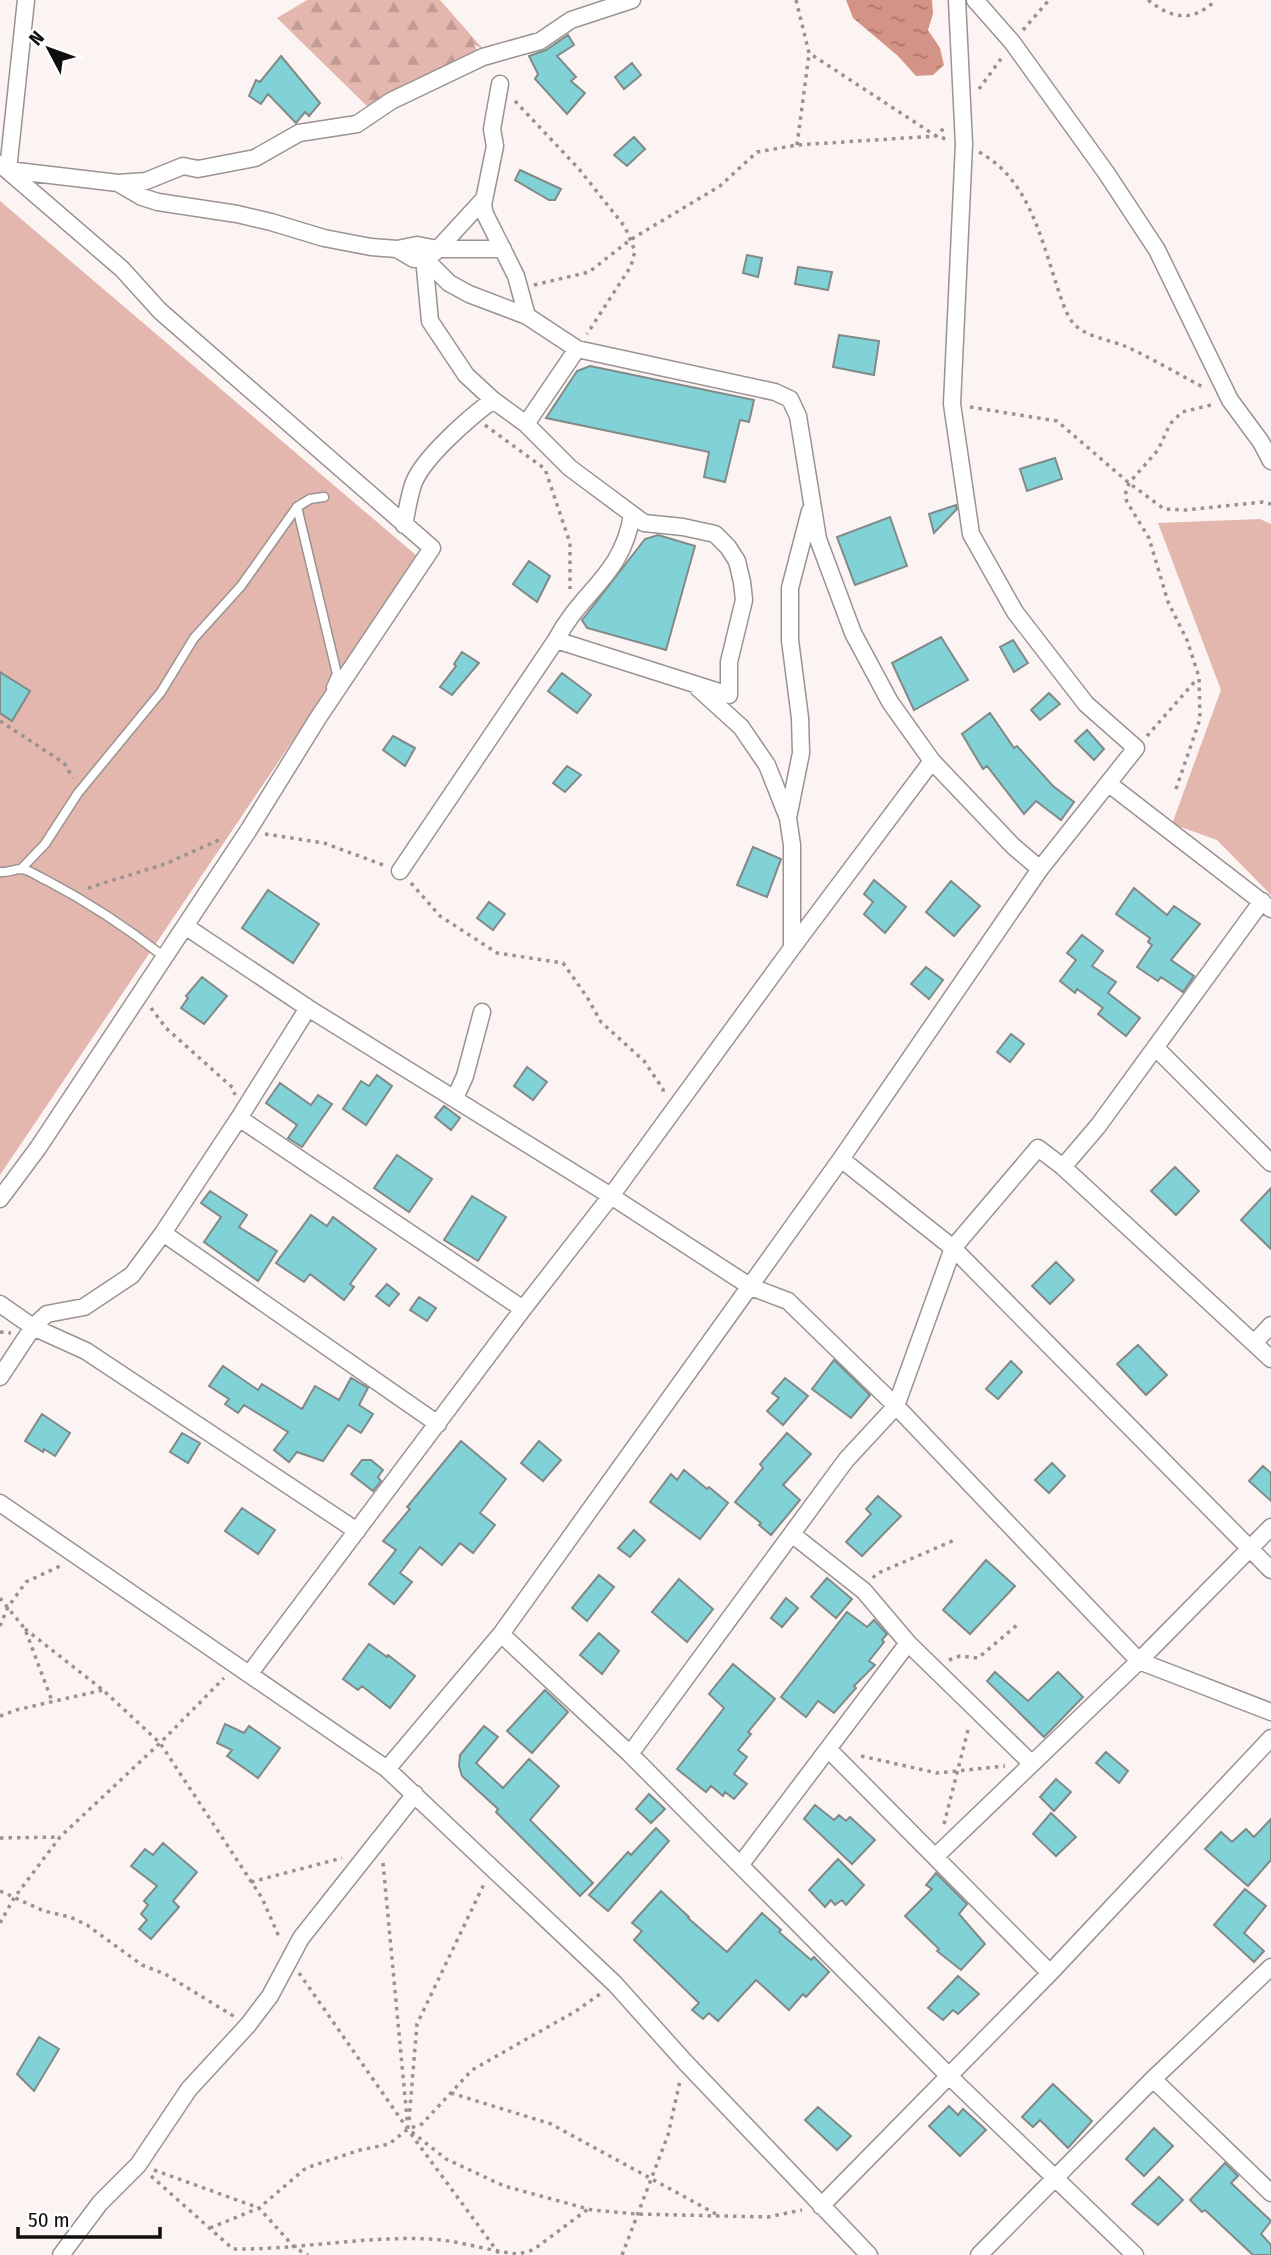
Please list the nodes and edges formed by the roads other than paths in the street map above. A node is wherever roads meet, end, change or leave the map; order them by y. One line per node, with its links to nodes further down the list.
1 (26, 0): 6 (street)
2 (632, 0): 7 (street)
3 (957, 0): 25 (street)
4 (975, 0): 15 (street)
5 (500, 84): 8 (street)
6 (4, 167): 7 (street); 20 (street)
7 (118, 183): 10 (street)
8 (483, 200): 9 (street); 10 (street)
9 (503, 249): 10 (street); 11 (street)
10 (430, 255): 11 (street); 13 (street)
11 (527, 316): 12 (street)
12 (577, 349): 14 (street); 17 (street)
13 (493, 400): 14 (street); 20 (street)
14 (526, 424): 19 (street)
15 (1271, 461)
16 (324, 497): 18 (lane)
17 (812, 505): 24 (street); 26 (street)
18 (297, 507): 23 (lane); 27 (lane)
19 (632, 515): 21 (street); 22 (street)
20 (404, 525): 23 (street)
21 (556, 640): 22 (street); 29 (street)
22 (694, 684): 26 (street)
23 (318, 718): 32 (street)
24 (932, 761): 28 (street); 33 (street)
25 (1109, 784): 28 (street); 31 (street)
26 (788, 818): 33 (street)
27 (21, 869): 30 (lane); 34 (lane)
28 (1040, 869): 40 (street)
29 (400, 871)
30 (0, 872)
31 (1267, 905): 37 (street)
32 (185, 926): 34 (street); 35 (street)
33 (792, 948): 43 (street)
34 (163, 956): 44 (street)
35 (308, 1008): 38 (street); 39 (street)
36 (482, 1012): 38 (street)
37 (1156, 1048): 41 (street); 42 (street)
38 (455, 1098): 43 (street)
39 (239, 1118): 45 (street); 49 (street)
40 (841, 1159): 46 (street); 47 (street)
41 (1271, 1163)
42 (1063, 1167): 46 (street); 52 (street)
43 (611, 1196): 47 (street); 49 (street)
44 (0, 1199)
45 (163, 1233): 51 (street); 56 (street)
46 (953, 1248): 55 (street); 61 (street)
47 (751, 1287): 55 (street); 63 (street)
48 (0, 1304): 51 (street)
49 (523, 1309): 56 (street)
50 (1271, 1325): 52 (street)
51 (33, 1326): 54 (street); 59 (street)
52 (1254, 1343): 53 (street)
53 (1271, 1359)
54 (0, 1377)
55 (896, 1406): 60 (street); 65 (street)
56 (438, 1424): 59 (street)
57 (0, 1503): 66 (street)
58 (1271, 1527): 61 (street)
59 (357, 1531): 66 (street)
60 (793, 1535): 64 (street); 70 (street)
61 (1250, 1548): 62 (street); 65 (street)
62 (1271, 1570)
63 (500, 1634): 70 (street); 72 (street)
64 (908, 1643): 69 (street); 71 (street)
65 (1139, 1661): 67 (street); 71 (street)
66 (244, 1669): 72 (street)
67 (1271, 1712)
68 (1271, 1738): 76 (street)
69 (828, 1749): 74 (street); 75 (street)
70 (630, 1754): 75 (street)
71 (1031, 1763): 74 (street)
72 (387, 1769): 73 (street)
73 (415, 1794): 82 (street); 83 (street)
74 (936, 1856): 76 (street)
75 (741, 1864): 78 (street)
76 (1050, 1973): 78 (street)
77 (1268, 1975): 79 (street)
78 (948, 2075): 80 (street); 82 (street)
79 (1153, 2079): 80 (street); 81 (street)
80 (1054, 2180): 85 (street); 86 (street)
81 (1271, 2193)
82 (821, 2206): 84 (street)
83 (61, 2255)
84 (869, 2255)
85 (979, 2255)
86 (1135, 2255)

